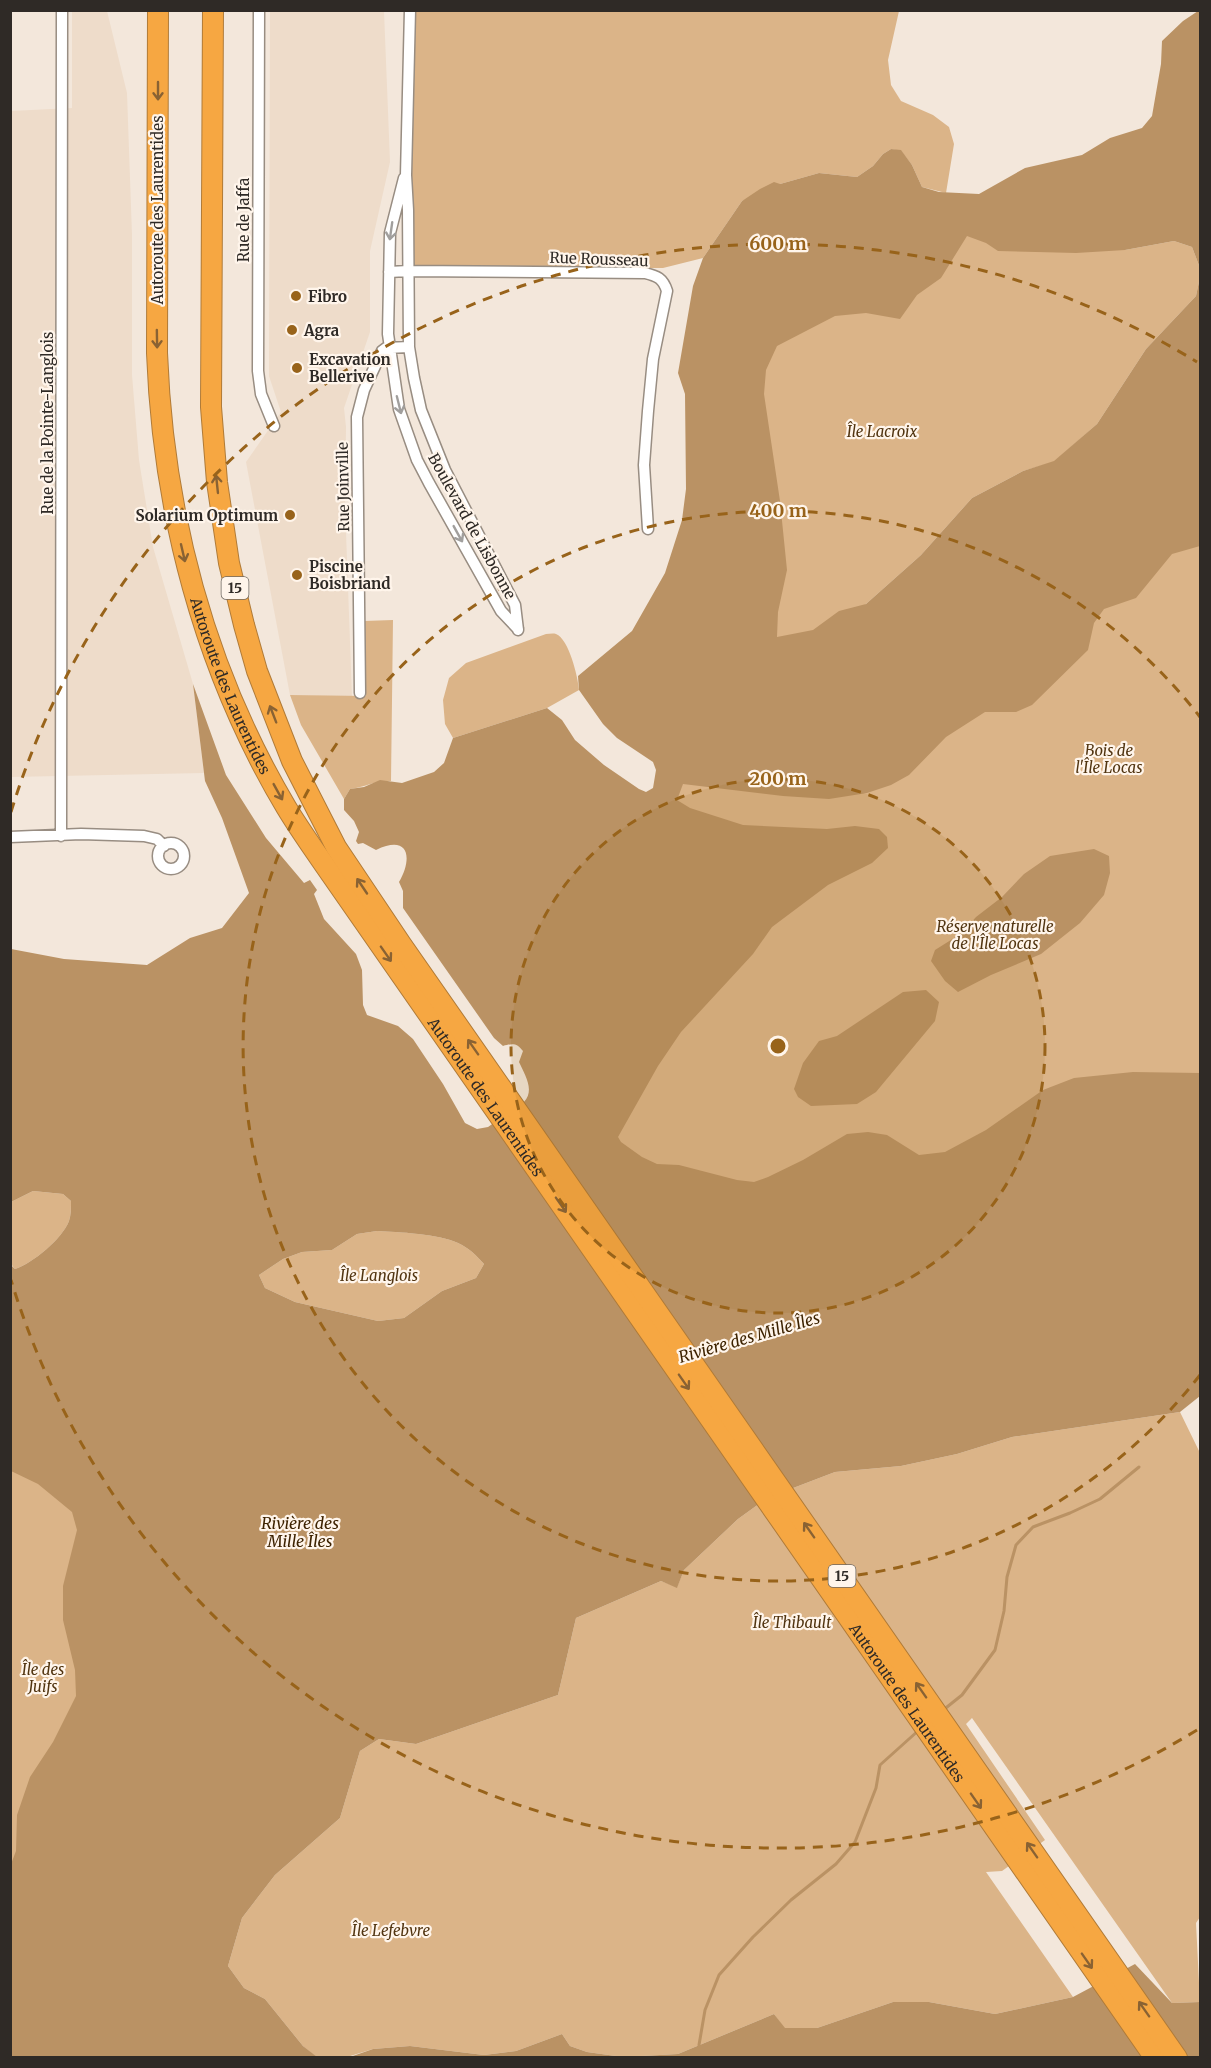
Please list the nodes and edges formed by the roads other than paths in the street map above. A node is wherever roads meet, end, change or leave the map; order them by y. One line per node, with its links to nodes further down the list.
1 (62, 10): 16 (street, Rue de la Pointe-Langlois)
2 (158, 10): 19 (highway, Autoroute des Laurentides / 15, one-way to 19)
3 (213, 10): 19 (highway, Autoroute des Laurentides / 15, one-way to 3)
4 (259, 10): 11 (street, Rue de Jaffa)
5 (410, 10): 6 (street, Boulevard de Lisbonne)
6 (406, 175): 7 (street, Boulevard de Lisbonne); 8 (street, Boulevard de Lisbonne, one-way to 8)
7 (408, 271): 8 (street, Rue Rousseau); 10 (street, Boulevard de Lisbonne); 14 (street, Rue Rousseau)
8 (389, 272): 9 (street, Boulevard de Lisbonne)
9 (390, 347): 10 (street); 13 (street, Boulevard de Lisbonne, one-way to 13); 15 (street, Rue Joinville)
10 (409, 347): 12 (street, Boulevard de Lisbonne)
11 (274, 426)
12 (445, 470): 13 (street); 13 (street, Boulevard de Lisbonne, one-way to 12)
13 (429, 483)
14 (648, 529)
15 (360, 693)
16 (61, 836): 17 (street); 18 (street)
17 (10, 837)
18 (164, 846)
19 (499, 1100): 20 (highway, Autoroute des Laurentides / 15, one-way to 20); 21 (highway, Autoroute des Laurentides / 15, one-way to 19)
20 (1155, 2058)
21 (1177, 2058)

